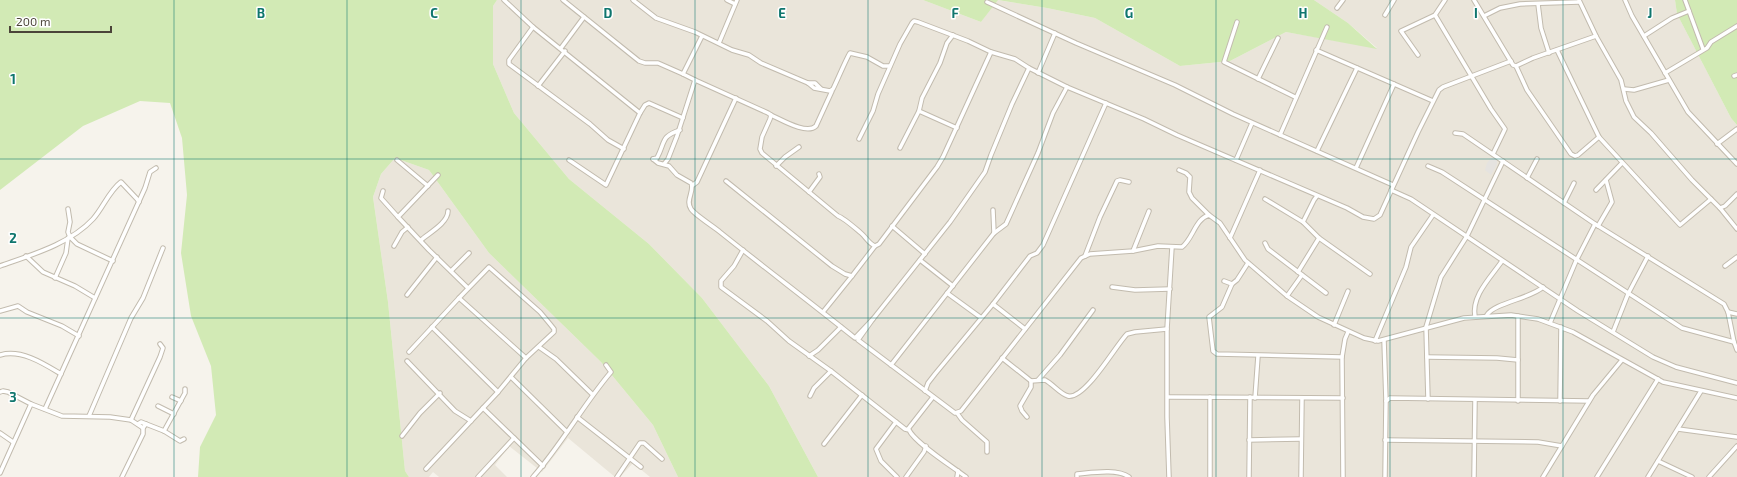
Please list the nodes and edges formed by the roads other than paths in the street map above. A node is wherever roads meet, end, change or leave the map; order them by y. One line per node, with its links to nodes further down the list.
1 (504, 0): 23 (street)
2 (563, 0): 20 (street)
3 (633, 0): 27 (street)
4 (727, 0): 12 (street)
5 (1343, 0): 15 (street)
6 (1394, 0): 17 (street)
7 (1445, 0): 18 (street)
8 (1474, 0): 19 (street)
9 (1625, 0): 29 (street)
10 (1685, 0): 16 (street)
11 (1579, 1): 14 (street); 28 (street)
12 (736, 2): 31 (street)
13 (987, 2): 25 (street)
14 (1538, 4): 19 (street); 38 (street)
15 (1337, 8)
16 (1689, 11): 29 (street); 33 (street)
17 (1385, 15)
18 (1435, 16): 39 (street); 48 (street)
19 (1484, 16): 40 (street)
20 (584, 17): 32 (street); 47 (street)
21 (1237, 22): 49 (street)
22 (1737, 26): 33 (street)
23 (534, 27): 32 (street); 53 (street)
24 (1327, 27): 34 (street)
25 (1055, 33): 45 (street); 65 (street)
26 (953, 35): 37 (street); 41 (street); 61 (street)
27 (702, 36): 31 (street); 47 (street)
28 (1596, 36): 35 (street); 56 (street)
29 (1644, 36): 46 (street)
30 (1278, 38): 49 (street)
31 (719, 43): 55 (street)
32 (561, 48): 36 (street)
33 (1703, 49): 46 (street)
34 (1316, 50): 44 (street); 57 (street)
35 (1557, 50): 38 (street); 71 (street)
36 (565, 51): 53 (street); 62 (street)
37 (991, 52): 43 (street); 66 (street)
38 (1549, 53): 42 (street)
39 (1418, 55)
40 (1511, 61): 42 (street); 48 (street)
41 (890, 66): 55 (street); 72 (street)
42 (1516, 66): 71 (street)
43 (1029, 68): 45 (street); 143 (street)
44 (1357, 68): 52 (street); 77 (street)
45 (1038, 72): 54 (street)
46 (1665, 73): 51 (street)
47 (683, 74): 50 (street)
48 (1471, 75): 59 (street); 78 (street)
49 (1258, 79): 57 (street)
50 (695, 80): 58 (street); 64 (street)
51 (1669, 80): 56 (street); 73 (street)
52 (1394, 84): 59 (street); 92 (street)
53 (538, 86): 75 (street)
54 (1067, 87): 60 (street); 129 (street)
55 (833, 89): 63 (street)
56 (1624, 89): 113 (street)
57 (1295, 96): 70 (street)
58 (736, 98): 63 (street); 102 (street)
59 (1432, 101): 103 (street)
60 (1106, 103): 83 (street); 178 (street)
61 (919, 111): 66 (street); 76 (street)
62 (640, 113): 64 (street); 75 (street)
63 (771, 115): 89 (street)
64 (683, 118): 68 (street)
65 (1252, 123): 70 (street); 83 (street)
66 (956, 128): 126 (street)
67 (1737, 129): 73 (street)
68 (680, 130): 79 (street); 86 (street)
69 (1456, 133): 78 (street)
70 (1280, 134): 77 (street)
71 (1599, 137): 85 (street)
72 (859, 139)
73 (1717, 144): 87 (street)
74 (799, 147): 89 (street)
75 (624, 148): 82 (street)
76 (900, 148)
77 (1318, 151): 92 (street)
78 (1493, 154): 84 (street)
79 (668, 159): 86 (street); 88 (street)
80 (1537, 159): 97 (street)
81 (396, 160): 104 (street)
82 (569, 160)
83 (1236, 160): 94 (street)
84 (1504, 161): 97 (street); 112 (street)
85 (1622, 163): 98 (street); 113 (street)
86 (663, 164): 88 (street)
87 (1737, 164)
88 (669, 166): 102 (street)
89 (776, 166): 108 (street)
90 (1428, 166): 112 (street)
91 (156, 168): 114 (street)
92 (1356, 168): 103 (street)
93 (1179, 170): 121 (street)
94 (1260, 170): 110 (street); 132 (street)
95 (819, 174): 108 (street)
96 (438, 175): 104 (street)
97 (1527, 178): 115 (street)
98 (1606, 180): 106 (street); 125 (street)
99 (726, 181): 160 (street)
100 (1130, 182): 145 (street)
101 (1574, 183): 115 (street)
102 (693, 185): 140 (street)
103 (1394, 185): 105 (street)
104 (428, 186): 123 (street)
105 (1391, 190): 110 (street); 122 (street)
106 (1596, 190)
107 (383, 191): 123 (street)
108 (809, 192): 137 (street)
109 (1737, 194): 116 (street)
110 (1317, 196): 124 (street)
111 (1265, 198): 124 (street)
112 (1484, 199): 130 (street); 152 (street)
113 (1711, 199): 116 (street)
114 (139, 203): 131 (street); 150 (street)
115 (1564, 203): 125 (street)
116 (1720, 208): 128 (street)
117 (68, 209): 131 (street)
118 (992, 210): 129 (street)
119 (448, 211): 134 (street)
120 (1149, 211): 141 (street)
121 (1209, 215): 132 (street); 138 (street)
122 (1433, 215): 130 (street); 201 (street)
123 (398, 216): 127 (street)
124 (1303, 222): 133 (street)
125 (1597, 225): 146 (street); 152 (street)
126 (892, 226): 137 (street); 143 (street)
127 (408, 227): 134 (street); 136 (street)
128 (1737, 229)
129 (994, 233): 164 (street)
130 (1467, 236): 151 (street); 192 (street)
131 (69, 238): 144 (street); 150 (street); 161 (street)
132 (1230, 238): 153 (street)
133 (1319, 238): 157 (street); 158 (street)
134 (421, 240): 147 (street)
135 (1265, 243): 157 (street)
136 (394, 246)
137 (875, 246): 160 (street)
138 (1172, 247): 141 (street); 168 (street)
139 (163, 248): 257 (street)
140 (743, 250): 181 (street); 208 (street)
141 (1133, 251): 145 (street)
142 (469, 252): 156 (street)
143 (925, 254): 149 (street)
144 (26, 256): 154 (street); 161 (street)
145 (1085, 256): 195 (street)
146 (1648, 256): 172 (street); 182 (street)
147 (437, 257): 156 (street); 173 (street)
148 (1737, 257): 155 (street)
149 (920, 260): 164 (street); 188 (street)
150 (113, 261): 175 (street)
151 (1502, 261): 166 (street); 187 (street)
152 (1576, 261): 172 (street); 177 (street)
153 (1248, 263): 163 (street); 174 (street)
154 (0, 266)
155 (1725, 266)
156 (451, 271): 167 (street)
157 (1298, 272): 159 (street)
158 (1370, 274)
159 (1302, 275): 171 (street); 174 (street)
160 (852, 276): 181 (street)
161 (55, 278): 175 (street)
162 (1224, 281): 163 (street)
163 (1232, 284): 209 (street)
164 (953, 286): 170 (street)
165 (1112, 287): 168 (street)
166 (1543, 287): 177 (street); 184 (street)
167 (468, 288): 176 (street); 204 (street)
168 (1170, 289): 196 (street)
169 (1348, 291): 190 (street)
170 (948, 293): 186 (street); 217 (street)
171 (1326, 293)
172 (1628, 294): 198 (street); 202 (street)
173 (407, 295)
174 (1286, 296): 190 (street)
175 (95, 298): 199 (street)
176 (459, 298): 194 (street); 212 (street)
177 (1560, 298): 189 (street); 198 (street)
178 (993, 304): 186 (street); 195 (street)
179 (1093, 310): 224 (street)
180 (0, 311): 199 (street)
181 (823, 312): 191 (street)
182 (1728, 312): 183 (street); 202 (street)
183 (1737, 314)
184 (1487, 315): 185 (street); 187 (street)
185 (1518, 316): 189 (street); 214 (street)
186 (980, 317): 227 (street)
187 (1475, 317): 192 (street)
188 (873, 319): 191 (street); 217 (street)
189 (1550, 323): 193 (street)
190 (1334, 325): 197 (street)
191 (841, 327): 208 (street)
192 (1426, 327): 200 (street); 211 (street)
193 (1562, 327): 215 (street); 249 (street)
194 (432, 328): 206 (street); 230 (street)
195 (1025, 329): 213 (street)
196 (1167, 329): 224 (street); 236 (street)
197 (1348, 332): 201 (street); 210 (street)
198 (1613, 332): 225 (street)
199 (79, 336): 220 (street)
200 (1384, 340): 201 (street); 248 (street)
201 (1375, 341)
202 (1734, 342): 205 (street)
203 (160, 344): 260 (street)
204 (539, 347): 212 (street); 232 (street)
205 (1737, 350)
206 (409, 352)
207 (0, 355): 220 (street)
208 (809, 356): 219 (street)
209 (1258, 356): 210 (street); 240 (street)
210 (1342, 357): 242 (street)
211 (1427, 357): 214 (street); 244 (street)
212 (526, 358): 221 (street)
213 (1002, 358): 223 (street); 255 (street)
214 (1518, 360): 246 (street)
215 (1622, 360): 222 (street); 250 (street)
216 (407, 361): 231 (street)
217 (891, 364): 227 (street)
218 (606, 365): 232 (street)
219 (831, 371): 233 (street); 234 (street)
220 (61, 374): 254 (street)
221 (511, 377): 230 (street); 269 (street)
222 (1658, 379): 228 (street); 312 (street)
223 (1031, 381): 224 (street); 259 (street)
224 (1037, 381)
225 (1737, 383)
226 (185, 390): 247 (street)
227 (925, 391): 235 (street)
228 (1701, 391): 243 (street); 267 (street)
229 (0, 392): 251 (street)
230 (498, 392): 253 (street)
231 (440, 394): 261 (street); 271 (street)
232 (592, 394): 258 (street)
233 (862, 395): 262 (street); 280 (street)
234 (810, 396)
235 (933, 397): 255 (street); 266 (street)
236 (1168, 397): 237 (street); 304 (street)
237 (1210, 397): 239 (street); 305 (street)
238 (172, 398): 247 (street)
239 (1250, 398): 240 (street); 276 (street)
240 (1256, 398): 241 (street)
241 (1302, 398): 242 (street); 275 (street)
242 (1343, 398): 308 (street)
243 (1737, 398)
244 (1428, 399): 245 (street); 248 (street)
245 (1475, 400): 246 (street); 279 (street)
246 (1518, 400): 249 (street)
247 (180, 401): 256 (street)
248 (1386, 401): 277 (street)
249 (1560, 401): 250 (street)
250 (1589, 401): 282 (street)
251 (31, 404): 254 (street); 278 (street)
252 (158, 406): 256 (street)
253 (483, 408): 261 (street); 273 (street)
254 (45, 409): 257 (street)
255 (957, 413): 284 (street)
256 (174, 414): 268 (street)
257 (88, 416): 260 (street)
258 (577, 417): 269 (street); 285 (street)
259 (1027, 417)
260 (131, 420): 263 (street)
261 (471, 421): 290 (street)
262 (896, 422): 266 (street); 298 (street)
263 (138, 424): 264 (street); 265 (street)
264 (146, 424): 265 (street); 268 (street)
265 (143, 428): 294 (street)
266 (908, 429): 281 (street)
267 (1678, 429): 272 (street); 287 (street)
268 (164, 431): 274 (street)
269 (567, 432): 288 (street)
270 (0, 433): 278 (street)
271 (402, 436)
272 (1737, 437)
273 (514, 438): 288 (street); 295 (street)
274 (184, 439)
275 (1301, 439): 276 (street); 307 (street)
276 (1250, 440): 306 (street)
277 (1385, 440): 279 (street); 309 (street)
278 (13, 442): 292 (street)
279 (1475, 442): 282 (street); 310 (street)
280 (824, 444)
281 (926, 446): 291 (street); 293 (street)
282 (1562, 446): 311 (street)
283 (1737, 446): 315 (street)
284 (987, 452)
285 (629, 458): 286 (street); 289 (street); 297 (street)
286 (662, 459)
287 (1658, 461): 313 (street); 314 (street)
288 (543, 466): 296 (street)
289 (641, 467)
290 (426, 469)
291 (958, 471): 300 (street); 301 (street)
292 (0, 472)
293 (907, 475): 299 (street)
294 (122, 477)
295 (478, 477)
296 (533, 477)
297 (617, 477)
298 (897, 477)
299 (913, 477)
300 (957, 477)
301 (966, 477)
302 (1077, 477): 303 (street)
303 (1128, 477)
304 (1169, 477)
305 (1210, 477)
306 (1249, 477)
307 (1301, 477)
308 (1343, 477)
309 (1385, 477)
310 (1474, 477)
311 (1543, 477)
312 (1597, 477)
313 (1648, 477)
314 (1692, 477)
315 (1709, 477)

